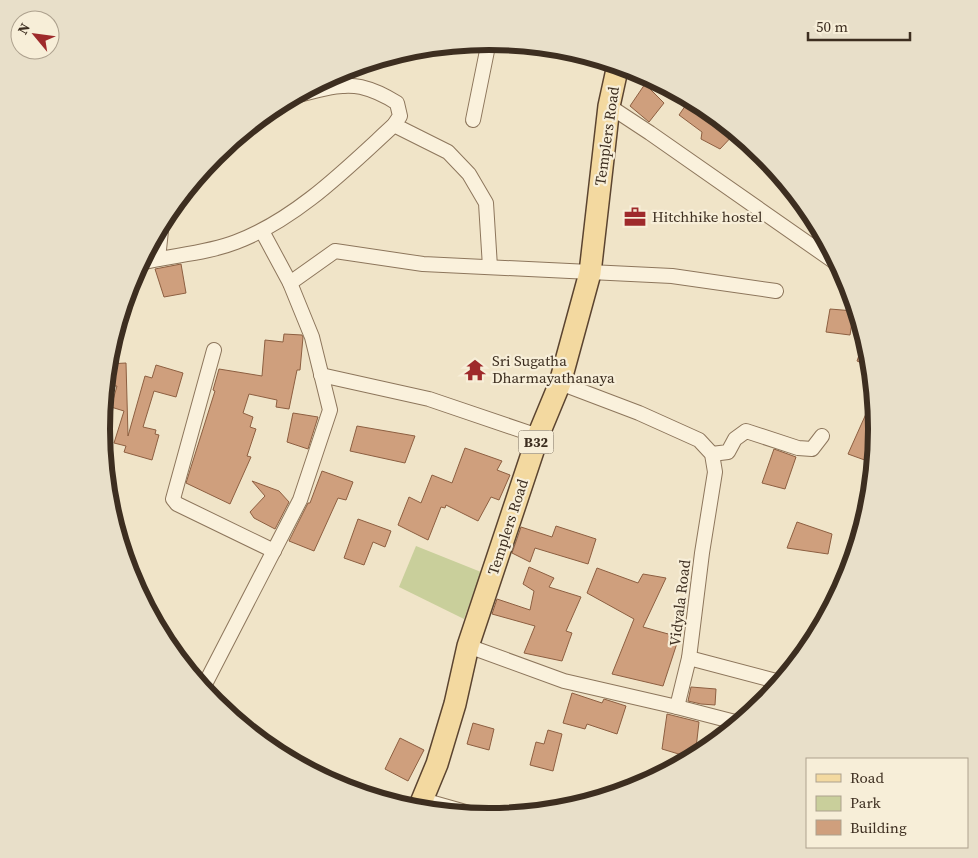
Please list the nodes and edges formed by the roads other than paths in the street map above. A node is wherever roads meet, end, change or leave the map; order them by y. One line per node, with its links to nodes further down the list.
1 (487, 50): 7 (street)
2 (616, 72): 6 (main road, Templers Road / B32)
3 (343, 79): 4 (street)
4 (343, 86): 5 (street); 8 (street)
5 (317, 91)
6 (609, 106): 11 (street); 15 (main road, Templers Road / B32)
7 (473, 120)
8 (394, 125): 9 (street); 14 (street)
9 (262, 231): 12 (street); 16 (street)
10 (160, 241): 12 (street)
11 (826, 256)
12 (158, 259): 13 (street)
13 (149, 261)
14 (490, 267): 15 (street); 16 (street)
15 (590, 273): 17 (street); 20 (main road, Templers Road / B32)
16 (290, 283): 19 (street)
17 (776, 291)
18 (214, 350): 24 (street)
19 (321, 375): 21 (street); 24 (street)
20 (560, 383): 21 (main road, Templers Road / B32); 23 (street)
21 (538, 436): 25 (main road, Templers Road / B32)
22 (822, 436): 23 (street)
23 (712, 454): 26 (street, Vidyala Road)
24 (274, 551): 28 (street)
25 (468, 646): 29 (street); 31 (main road, Templers Road / B32)
26 (689, 658): 27 (street); 29 (street, Vidyala Road)
27 (773, 680)
28 (206, 682)
29 (677, 707): 30 (street)
30 (731, 721)
31 (422, 802)

